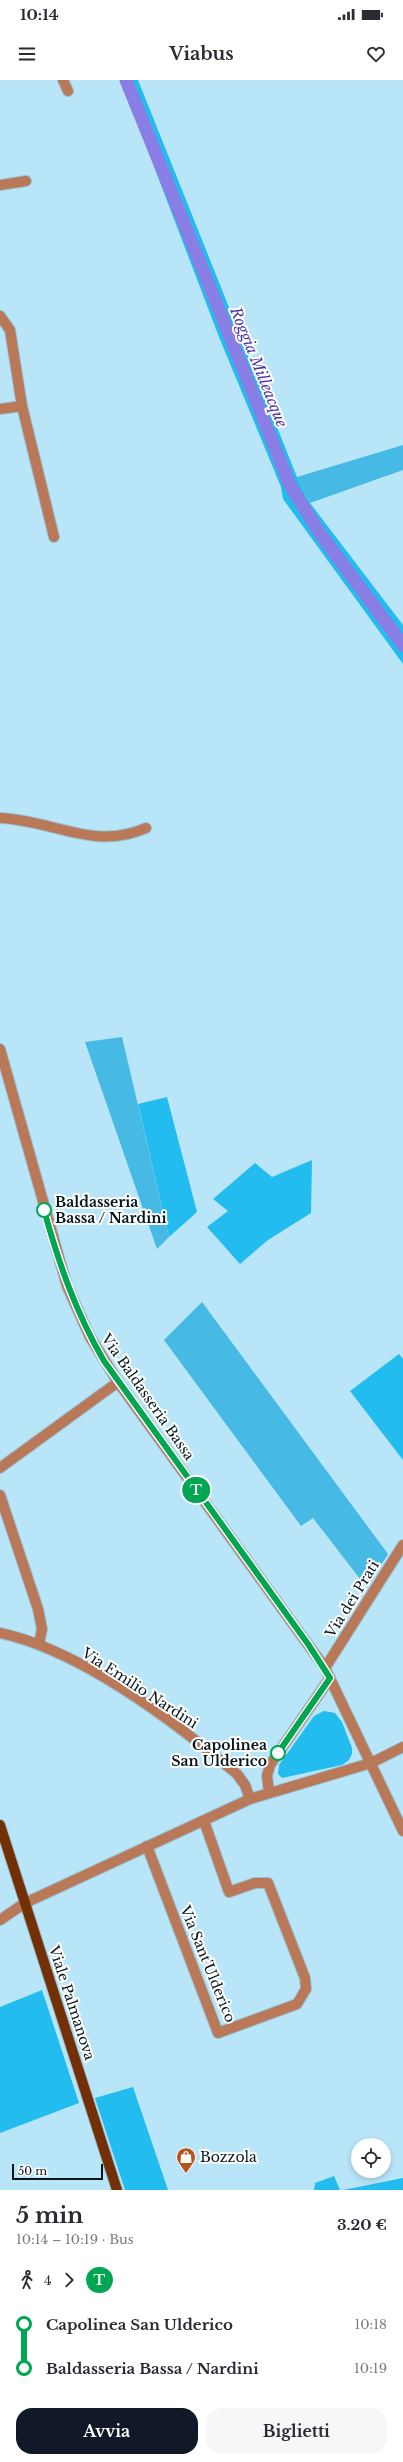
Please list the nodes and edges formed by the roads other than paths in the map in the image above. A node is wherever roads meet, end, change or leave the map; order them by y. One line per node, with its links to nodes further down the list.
1 (63, 80): 2 (street)
2 (68, 91)
3 (26, 181): 4 (street)
4 (0, 185)
5 (0, 316): 6 (street)
6 (22, 406): 7 (street); 8 (street)
7 (0, 409)
8 (54, 537)
9 (0, 818): 10 (street)
10 (146, 828)
11 (0, 1049): 12 (street, Via Baldasseria Bassa)
12 (118, 1382): 13 (street); 18 (street, Via Baldasseria Bassa)
13 (0, 1468)
14 (0, 1495): 17 (street)
15 (403, 1545): 18 (street, Via dei Prati)
16 (0, 1633): 17 (street, Via Emilio Nardini)
17 (39, 1644): 23 (street, Via Emilio Nardini)
18 (325, 1668): 19 (street, Via Baldasseria Bassa)
19 (330, 1678): 21 (street, Via Baldasseria Bassa); 22 (street)
20 (403, 1748): 21 (street)
21 (371, 1763): 22 (street); 26 (street, Via Baldasseria Bassa)
22 (269, 1792): 23 (street)
23 (250, 1800): 24 (street)
24 (204, 1821): 27 (street); 27 (street, Via Sant'Ulderico)
25 (0, 1825): 28 (main road, Viale Palmanova)
26 (403, 1831)
27 (147, 1846): 28 (street)
28 (25, 1903): 29 (street); 30 (main road, Viale Palmanova)
29 (0, 1920)
30 (117, 2190)

